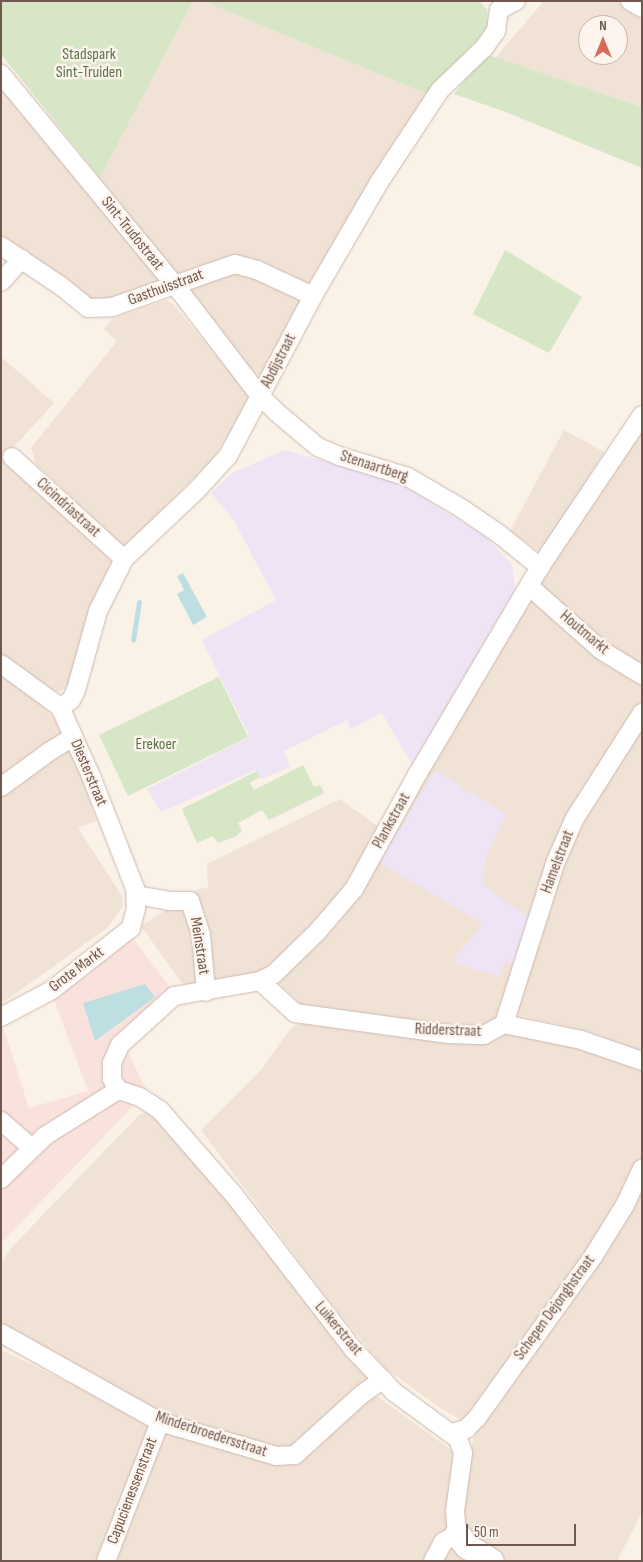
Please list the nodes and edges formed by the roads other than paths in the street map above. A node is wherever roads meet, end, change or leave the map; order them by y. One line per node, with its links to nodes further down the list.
1 (516, 1): 3 (street)
2 (630, 1): 4 (street)
3 (495, 6): 10 (street, Abdijstraat)
4 (642, 8)
5 (1, 74): 9 (street, Sint-Trudostraat)
6 (1, 246): 7 (street, Gasthuisstraat)
7 (22, 259): 8 (street); 9 (street, Gasthuisstraat)
8 (1, 282)
9 (175, 286): 10 (street, Gasthuisstraat); 11 (street, Sint-Trudostraat)
10 (313, 296): 11 (street, Abdijstraat)
11 (260, 396): 14 (street, Abdijstraat); 15 (street, Stenaartberg)
12 (642, 415): 15 (street, Plankstraat)
13 (12, 457): 14 (street, Cicindriastraat)
14 (124, 559): 19 (street, Abdijstraat)
15 (540, 567): 16 (street, Plankstraat)
16 (529, 586): 18 (street, Houtmarkt); 24 (street, Plankstraat)
17 (1, 664): 19 (street)
18 (642, 675)
19 (60, 707): 21 (street, Diesterstraat)
20 (642, 713): 27 (street, Hamelstraat)
21 (73, 737): 22 (street); 23 (street, Diesterstraat)
22 (1, 788)
23 (136, 901): 25 (street, Meinstraat); 26 (street, Grote Markt)
24 (260, 981): 25 (street, Plankstraat); 27 (street, Ridderstraat)
25 (206, 992): 29 (street, Plankstraat)
26 (1, 1017)
27 (504, 1024): 28 (street, Ridderstraat)
28 (642, 1061)
29 (118, 1090): 31 (street); 35 (street, Luikerstraat)
30 (2, 1124): 31 (street)
31 (31, 1147): 33 (street)
32 (642, 1169): 37 (street, Schepen Dejonghstraat)
33 (1, 1179)
34 (1, 1332): 36 (street, Minderbroedersstraat)
35 (384, 1379): 36 (street, Minderbroedersstraat); 37 (street, Luikerstraat)
36 (160, 1422): 39 (street, Capucienessenstraat)
37 (452, 1433): 38 (street, Luikerstraat)
38 (457, 1534): 40 (street); 41 (street)
39 (106, 1561)
40 (433, 1561)
41 (491, 1561)

